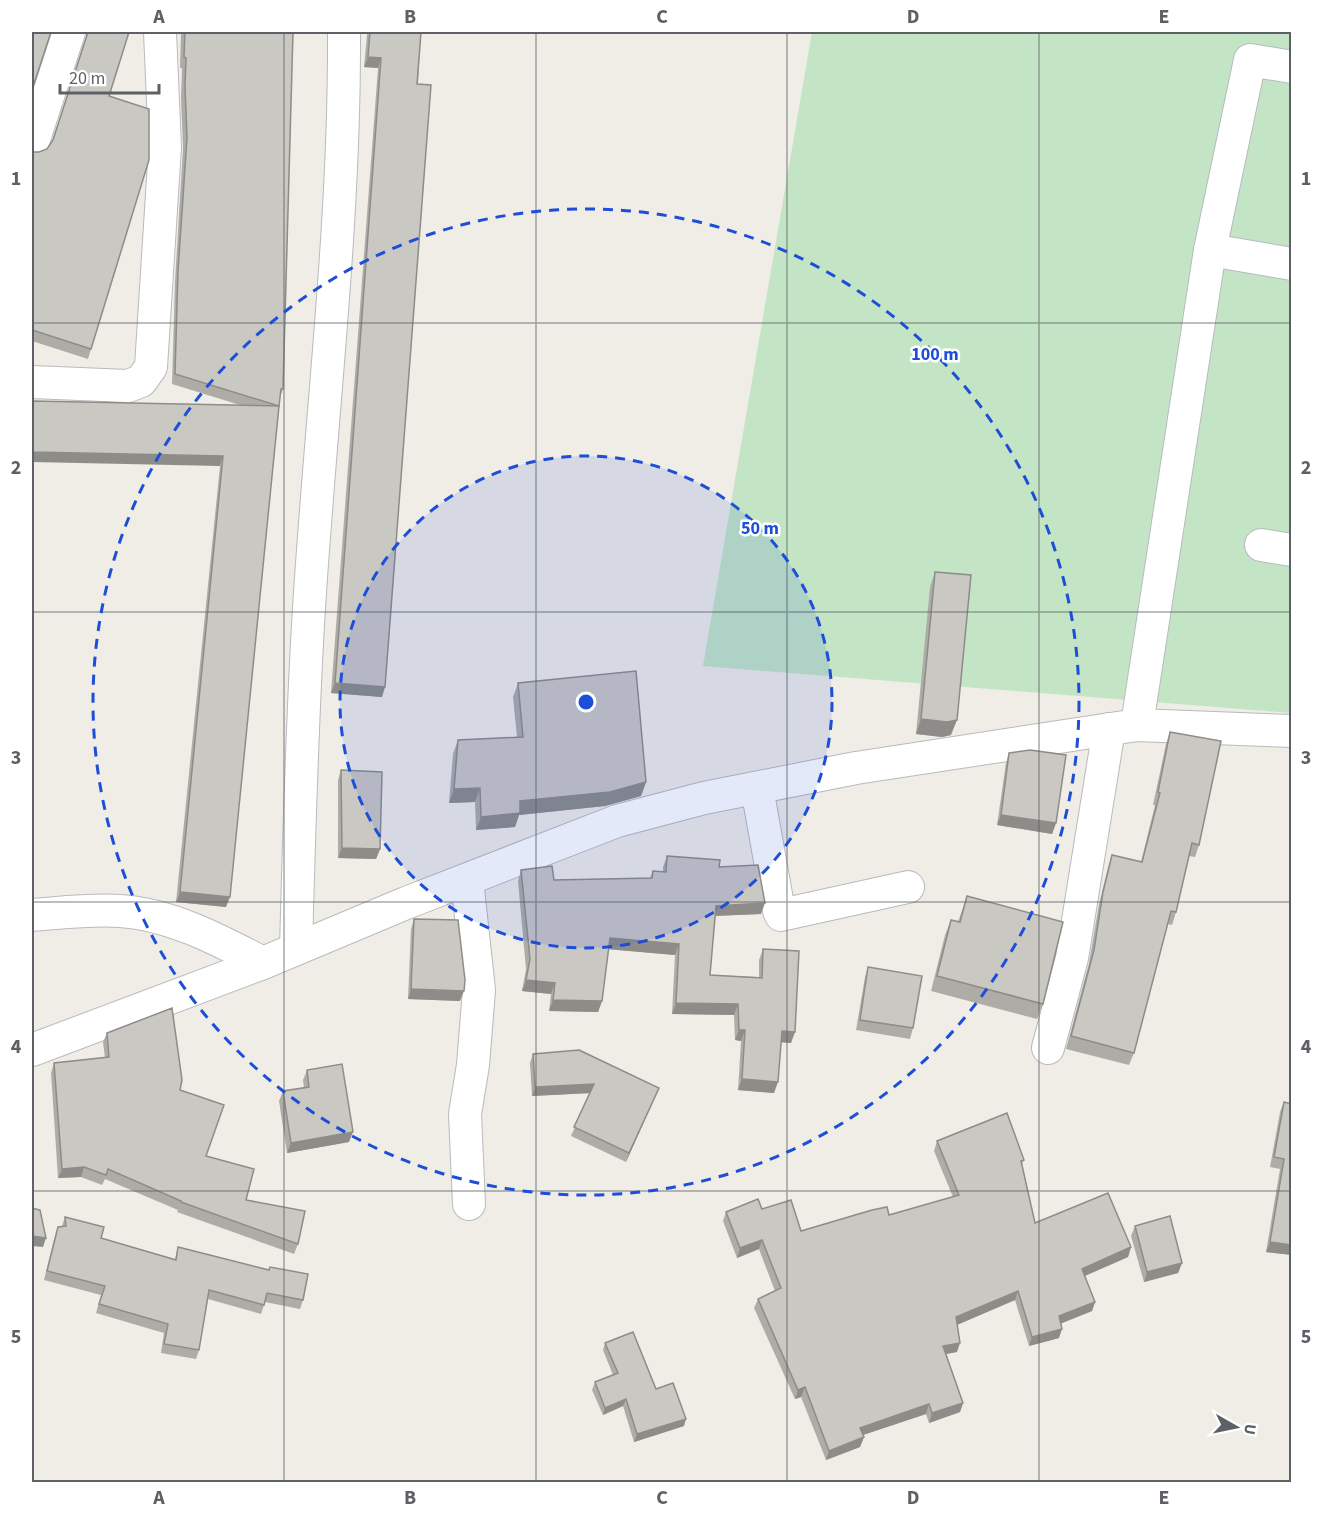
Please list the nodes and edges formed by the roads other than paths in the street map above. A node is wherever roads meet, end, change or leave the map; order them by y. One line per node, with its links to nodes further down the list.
1 (69, 32): 5 (street)
2 (160, 32): 8 (street)
3 (344, 32): 17 (street)
4 (1292, 67): 6 (street)
5 (32, 145)
6 (1210, 250): 7 (street); 11 (street)
7 (1292, 264)
8 (32, 382)
9 (1261, 545): 10 (street)
10 (1292, 550)
11 (1123, 727): 12 (street); 13 (street); 19 (street)
12 (1292, 731)
13 (757, 788): 14 (street); 15 (street)
14 (467, 880): 17 (street); 21 (street)
15 (908, 887)
16 (32, 915): 18 (street)
17 (296, 949): 18 (street)
18 (263, 963): 20 (street)
19 (1048, 1048)
20 (32, 1050)
21 (469, 1204)

